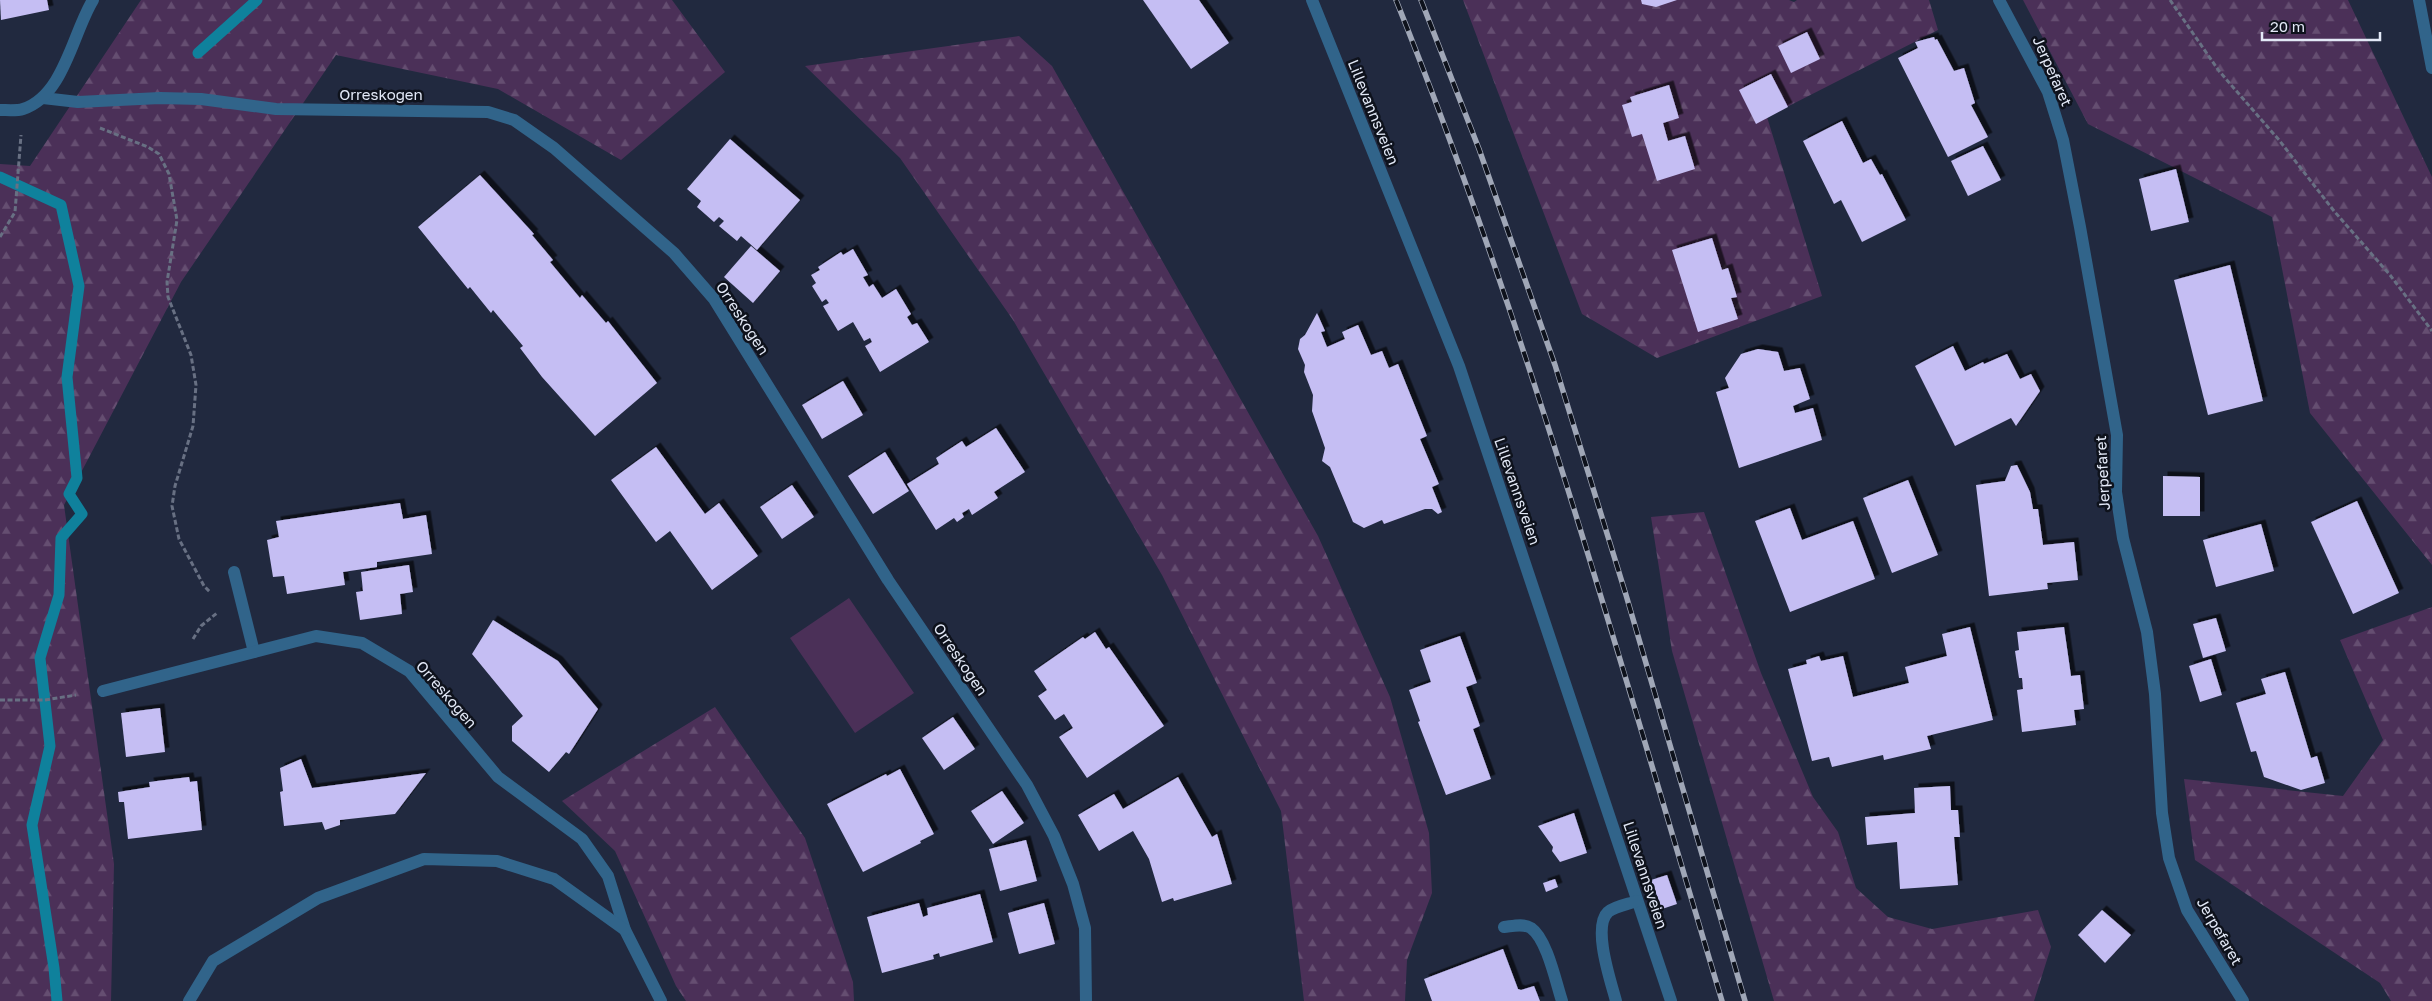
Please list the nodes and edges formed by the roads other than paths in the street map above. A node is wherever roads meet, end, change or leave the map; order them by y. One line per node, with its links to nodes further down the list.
1 (93, 0): 6 (street)
2 (1312, 0): 11 (street, Lillevannsveien)
3 (1999, 0): 20 (street, Jerpefaret)
4 (2419, 0): 5 (street)
5 (2432, 68)
6 (43, 98): 7 (street); 16 (street, Orreskogen)
7 (0, 110)
8 (234, 572): 9 (street)
9 (254, 652): 10 (street, Orreskogen); 13 (street, Orreskogen)
10 (102, 691)
11 (1638, 901): 18 (street); 19 (street, Lillevannsveien)
12 (1504, 927): 17 (street)
13 (625, 930): 14 (street, Orreskogen); 15 (street, Orreskogen)
14 (189, 1001)
15 (661, 1001)
16 (1086, 1001)
17 (1562, 1001)
18 (1616, 1001)
19 (1670, 1001)
20 (2243, 1001)

